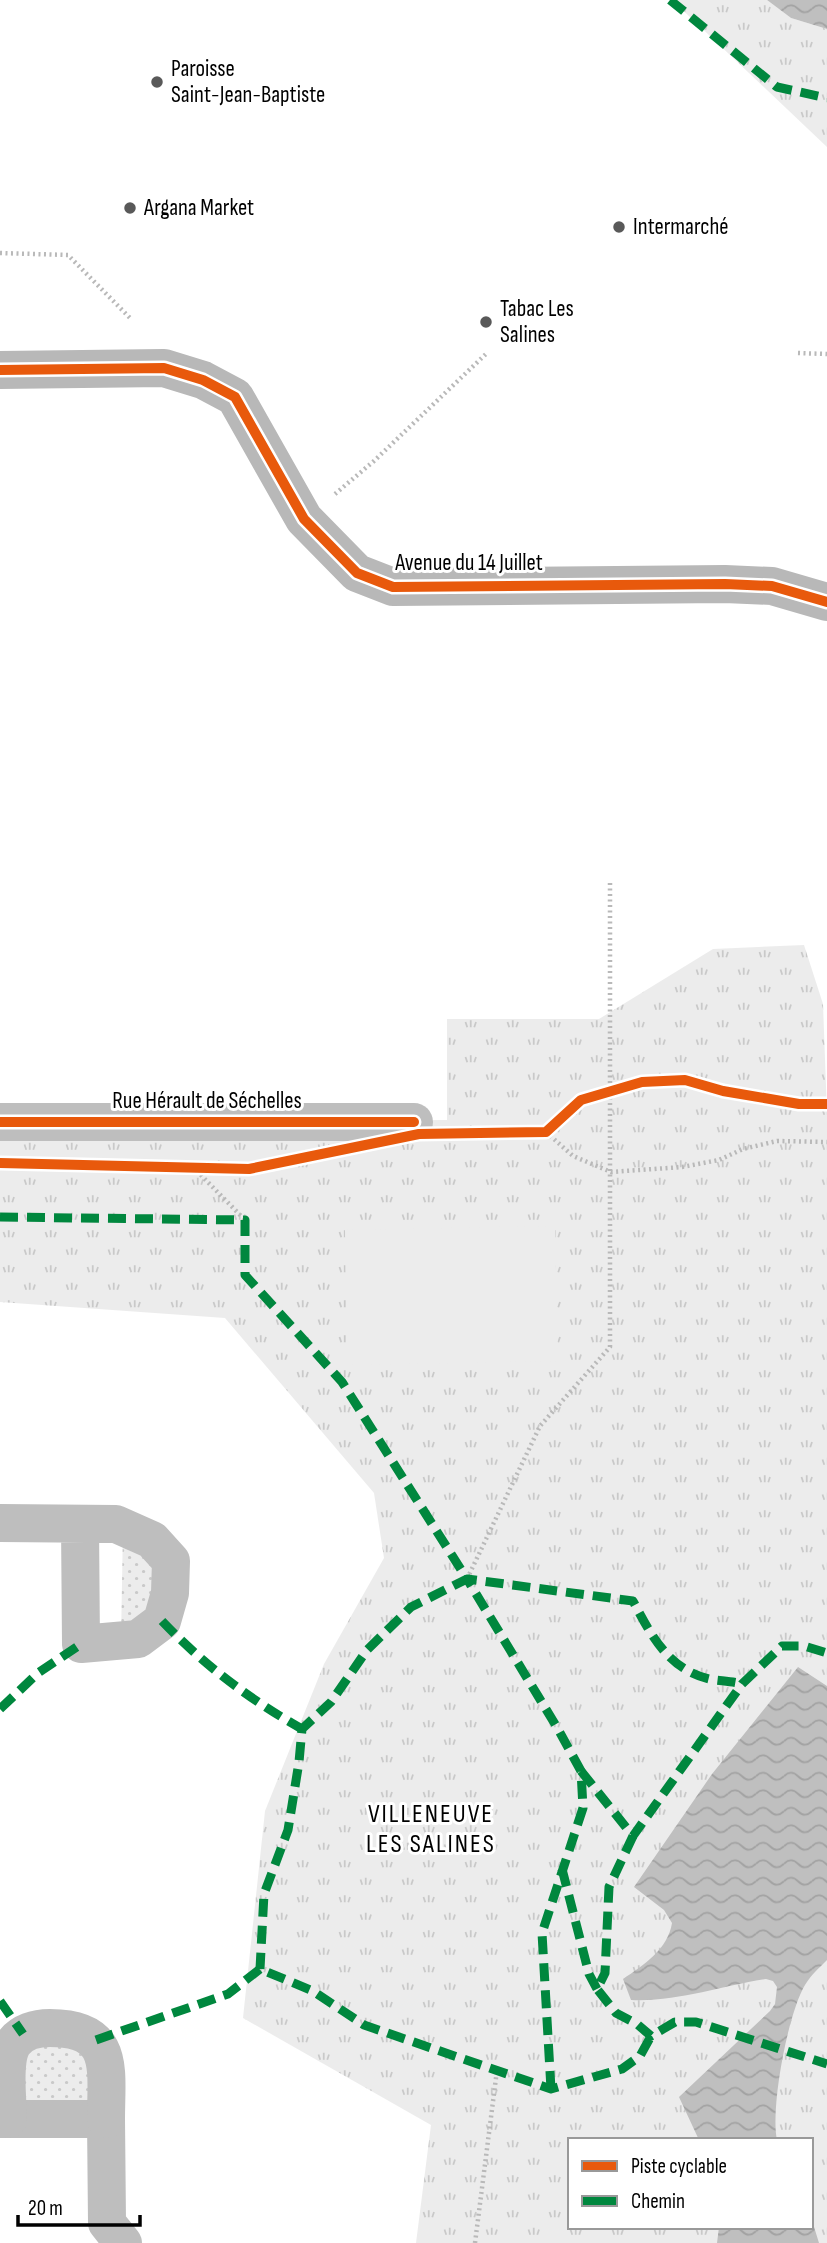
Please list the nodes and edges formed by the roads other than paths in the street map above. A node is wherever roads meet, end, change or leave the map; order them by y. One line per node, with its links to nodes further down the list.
1 (0, 370): 2 (street, Avenue du 14 Juillet)
2 (827, 602)
3 (0, 1122): 4 (street, Rue Hérault de Séchelles)
4 (414, 1122)
5 (0, 1523): 6 (street)
6 (80, 1524)
7 (4, 2119): 8 (street); 8 (street)
8 (106, 2119): 9 (street)
9 (123, 2243)

